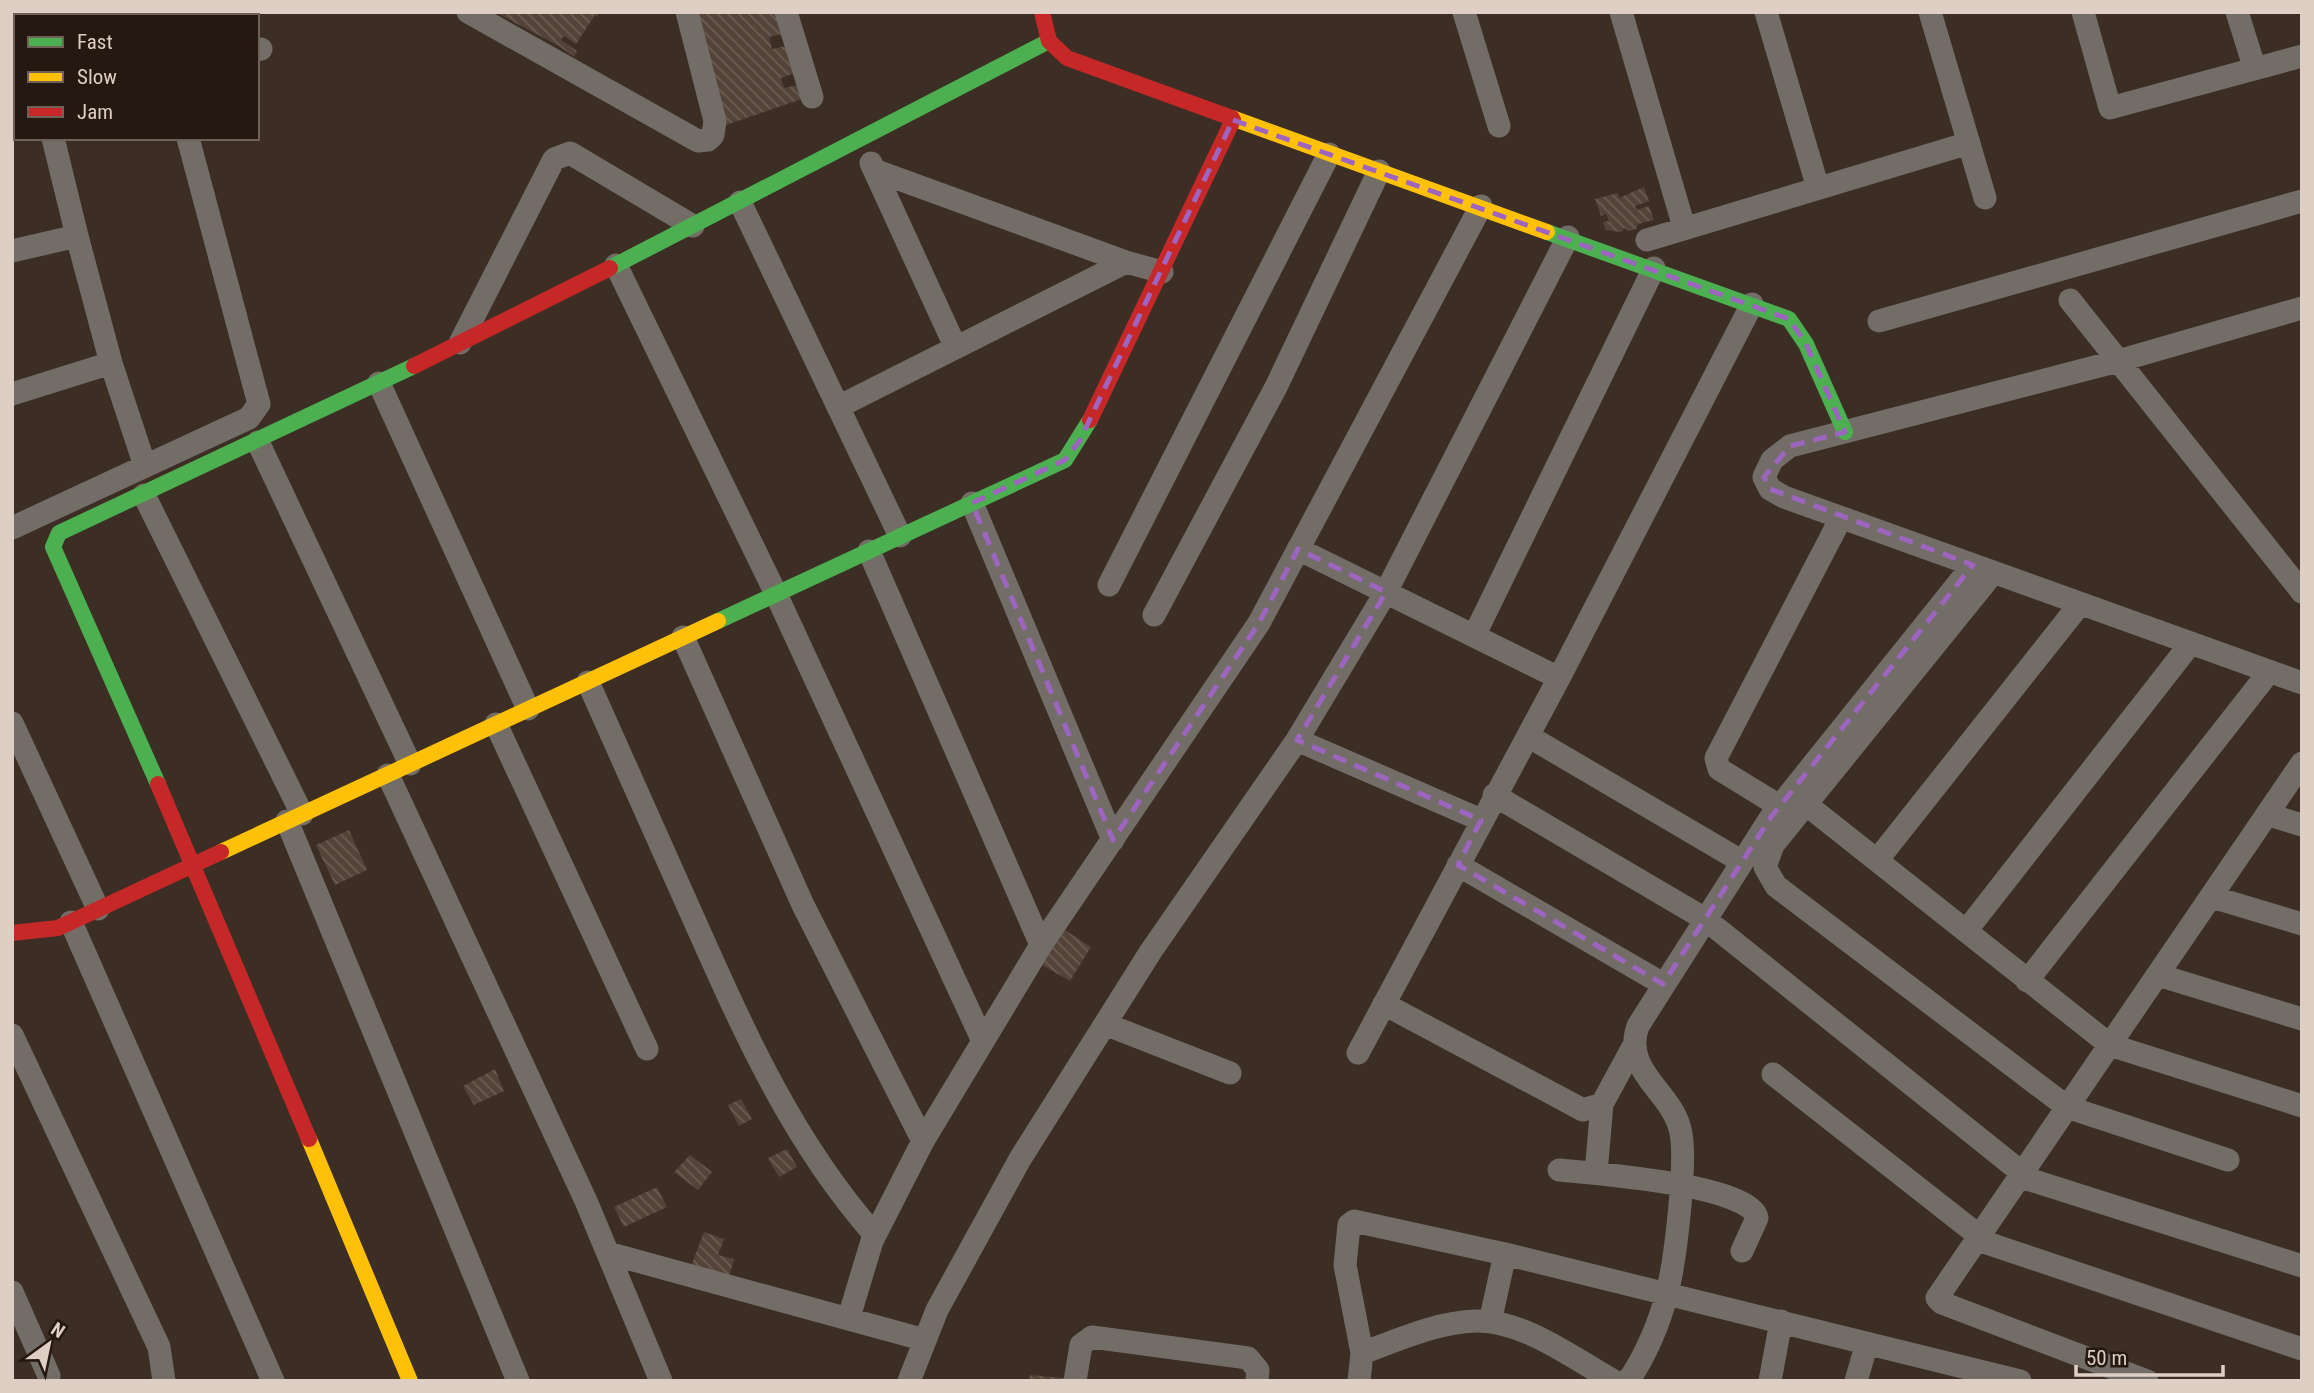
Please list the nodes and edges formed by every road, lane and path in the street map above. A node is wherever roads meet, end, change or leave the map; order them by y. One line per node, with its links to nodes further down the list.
1 (687, 12): 10 (street)
2 (786, 12): 14 (street)
3 (1042, 12): 11 (street)
4 (1464, 12): 16 (street)
5 (1622, 12): 30 (street)
6 (1766, 12): 24 (street)
7 (1930, 12): 20 (street)
8 (2082, 12): 13 (street)
9 (2237, 12): 13 (street)
10 (481, 16)
11 (1049, 41): 15 (street); 19 (street)
12 (2302, 55): 13 (street)
13 (2254, 66)
14 (812, 97)
15 (1233, 120): 21 (street); 38 (street)
16 (1499, 126)
17 (53, 140): 31 (street)
18 (189, 140): 52 (street)
19 (861, 141): 22 (street); 27 (street)
20 (1969, 143): 24 (street); 25 (street)
21 (1329, 153): 23 (street); 61 (street)
22 (874, 170): 35 (street); 44 (street)
23 (1379, 171): 28 (street); 66 (street)
24 (1818, 188): 30 (street)
25 (1985, 198)
26 (2302, 201): 42 (street)
27 (740, 202): 29 (street); 49 (street)
28 (1480, 206): 32 (street); 58 (street)
29 (693, 226): 36 (street); 43 (street)
30 (1684, 227): 33 (street)
31 (77, 236): 34 (street); 46 (street)
32 (1568, 237): 37 (street); 62 (street)
33 (1647, 240)
34 (12, 251)
35 (1126, 262): 38 (street); 44 (street)
36 (616, 265): 43 (street); 64 (street)
37 (1654, 268): 40 (street); 67 (street)
38 (1162, 272): 54 (street)
39 (2070, 300): 45 (street)
40 (1752, 304): 50 (street); 71 (street)
41 (2302, 308): 45 (street)
42 (1879, 321)
43 (460, 343): 47 (street)
44 (955, 346): 49 (street)
45 (2118, 361): 50 (street); 63 (street)
46 (111, 363): 48 (street); 52 (street)
47 (379, 383): 51 (street); 74 (street)
48 (12, 394)
49 (838, 407): 57 (street)
50 (1845, 432): 55 (street)
51 (258, 442): 53 (street); 80 (street)
52 (145, 466): 56 (street)
53 (144, 495): 86 (street); 92 (street)
54 (972, 503): 57 (street); 89 (street)
55 (1841, 518): 60 (street); 84 (street)
56 (12, 528)
57 (900, 537): 59 (street)
58 (1298, 549): 62 (street); 89 (street)
59 (869, 551): 64 (street); 101 (street)
60 (1983, 569): 65 (street); 83 (street); 84 (street)
61 (1109, 585)
62 (1385, 592): 67 (street); 78 (street)
63 (2302, 592)
64 (776, 594): 68 (street); 109 (street)
65 (2080, 604): 69 (street); 90 (street)
66 (1154, 615)
67 (1474, 636): 71 (street)
68 (684, 637): 72 (street); 119 (street)
69 (2191, 643): 70 (street); 99 (street)
70 (2269, 672): 73 (street); 103 (street)
71 (1559, 678): 77 (street)
72 (588, 682): 74 (street); 125 (street)
73 (2302, 683)
74 (528, 709): 76 (street)
75 (12, 723): 95 (street)
76 (496, 724): 80 (street); 112 (street)
77 (1528, 736): 82 (street); 91 (street)
78 (1297, 740): 87 (street); 107 (street)
79 (2302, 763): 85 (street)
80 (410, 764): 81 (street)
81 (388, 775): 86 (street); 128 (street)
82 (1494, 795): 87 (street); 96 (street)
83 (1807, 805): 90 (street); 118 (street)
84 (1779, 806): 91 (street)
85 (2269, 815): 88 (street); 94 (street)
86 (295, 818): 92 (street); 145 (street)
87 (1481, 820): 93 (street)
88 (2302, 825)
89 (1113, 840): 101 (street)
90 (1878, 859): 99 (street)
91 (1741, 860): 96 (street)
92 (194, 865): 95 (street); 144 (street)
93 (1458, 865): 104 (street); 105 (street)
94 (2212, 897): 98 (street); 102 (street)
95 (99, 909): 97 (street)
96 (1704, 919): 104 (street); 123 (street)
97 (71, 922): 100 (street); 143 (street)
98 (2302, 923)
99 (1966, 931): 103 (street)
100 (12, 933)
101 (1041, 945): 109 (street)
102 (2158, 975): 106 (street); 111 (street)
103 (2027, 981): 111 (street)
104 (1663, 984): 110 (street)
105 (1384, 1004): 113 (street); 116 (street)
106 (2302, 1019)
107 (1105, 1024): 114 (street); 136 (street)
108 (12, 1035): 142 (street)
109 (982, 1039): 119 (street)
110 (1634, 1045): 116 (street); 124 (street)
111 (2110, 1045): 117 (street); 118 (street)
112 (647, 1049)
113 (1358, 1053)
114 (1230, 1073)
115 (1773, 1074): 126 (street)
116 (1602, 1104): 122 (street)
117 (2302, 1106)
118 (2067, 1107): 120 (street); 123 (street)
119 (923, 1142): 125 (street)
120 (2228, 1160)
121 (1559, 1170): 122 (street)
122 (1596, 1173): 124 (street)
123 (2020, 1174): 126 (street); 130 (street)
124 (1681, 1185): 127 (street); 132 (street)
125 (875, 1235): 133 (street)
126 (1977, 1237): 138 (street); 156 (street)
127 (1742, 1251)
128 (608, 1253): 133 (street); 146 (street)
129 (1505, 1254): 132 (street); 135 (street); 139 (street)
130 (2302, 1266)
131 (12, 1292): 141 (street)
132 (1667, 1293): 134 (street); 152 (street)
133 (849, 1317): 136 (street)
134 (1781, 1321): 137 (street); 153 (street)
135 (1490, 1322): 139 (street); 151 (street)
136 (925, 1340): 147 (street)
137 (1867, 1343): 140 (street); 154 (street)
138 (2302, 1349)
139 (1362, 1353): 150 (street)
140 (1956, 1373): 155 (street)
141 (49, 1376)
142 (164, 1381)
143 (273, 1381)
144 (410, 1381)
145 (518, 1381)
146 (661, 1381)
147 (909, 1381)
148 (1075, 1381): 149 (street)
149 (1257, 1381)
150 (1359, 1381)
151 (1614, 1381)
152 (1628, 1381)
153 (1770, 1381)
154 (1856, 1381)
155 (2020, 1381)
156 (2147, 1381)

